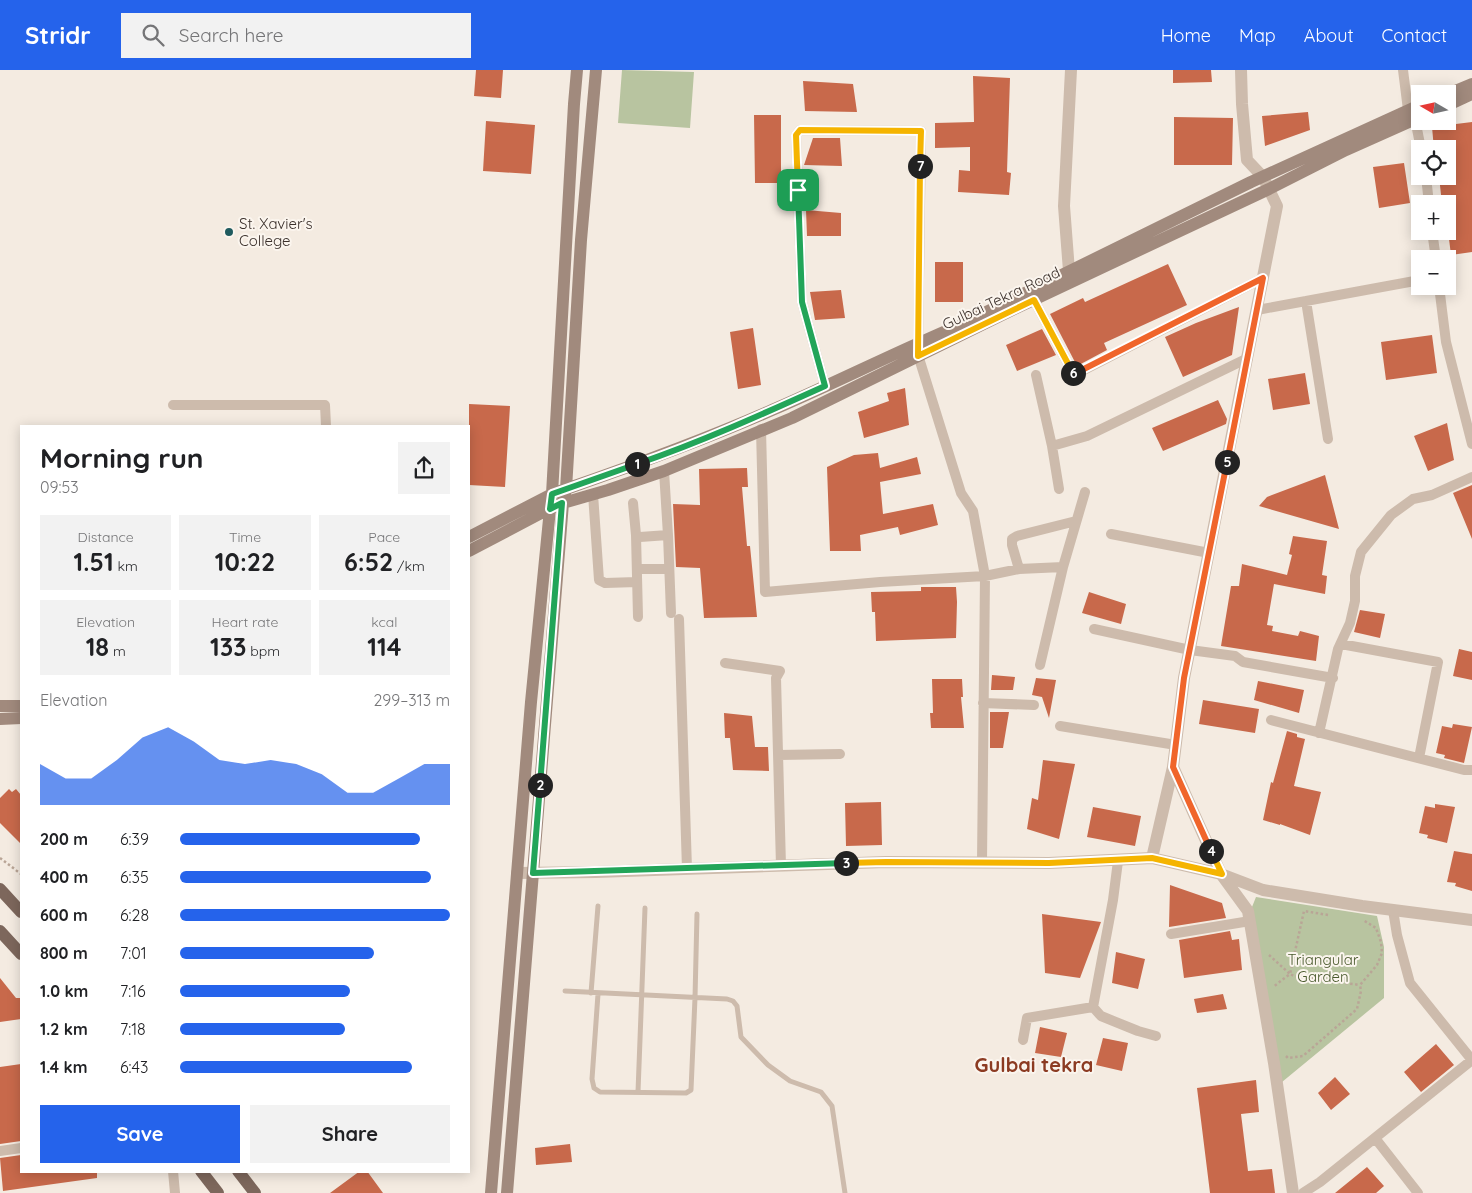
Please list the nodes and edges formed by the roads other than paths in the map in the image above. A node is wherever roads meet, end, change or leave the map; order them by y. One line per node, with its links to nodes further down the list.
1 (577, 70): 38 (main road)
2 (596, 70): 35 (main road)
3 (1071, 70): 15 (street)
4 (1241, 70): 13 (street)
5 (1403, 70): 10 (street)
6 (1472, 84): 7 (main road)
7 (1456, 91)
8 (1472, 94): 9 (main road)
9 (1456, 101)
10 (1411, 103)
11 (1411, 116): 13 (main road, Gulbai Tekra Road)
12 (1411, 117): 14 (main road, Gulbai Tekra Road)
13 (1263, 177): 14 (street); 15 (main road, Gulbai Tekra Road)
14 (1269, 189): 16 (street); 19 (main road, Gulbai Tekra Road)
15 (1069, 271): 22 (main road, Gulbai Tekra Road)
16 (1263, 278): 19 (street); 21 (street)
17 (1411, 282): 20 (street)
18 (1440, 295): 31 (street)
19 (1034, 300): 23 (main road, Gulbai Tekra Road)
20 (1306, 301): 21 (street); 30 (street)
21 (1257, 310): 24 (street)
22 (918, 342): 23 (street); 26 (main road, Gulbai Tekra Road); 26 (street)
23 (918, 356): 29 (main road, Gulbai Tekra Road); 54 (street)
24 (1248, 358): 32 (street); 49 (street)
25 (1036, 375): 32 (street)
26 (825, 386): 35 (main road, Gulbai Tekra Road)
27 (173, 405): 28 (street)
28 (326, 425)
29 (761, 429): 33 (main road, Gulbai Tekra Road); 54 (street)
30 (1328, 439)
31 (1472, 444)
32 (1052, 446): 36 (street)
33 (664, 471): 39 (main road, Gulbai Tekra Road); 46 (street)
34 (1472, 477): 58 (street)
35 (566, 489): 38 (main road, Gulbai Tekra Road); 40 (main road)
36 (1059, 489)
37 (1085, 492): 43 (street)
38 (552, 494): 42 (main road); 47 (main road)
39 (593, 494): 40 (main road, Gulbai Tekra Road); 55 (street)
40 (562, 503): 42 (main road, Gulbai Tekra Road); 84 (main road)
41 (634, 503): 45 (street)
42 (550, 509): 48 (main road); 83 (main road)
43 (1076, 521): 50 (street); 53 (street)
44 (1111, 534): 49 (street)
45 (636, 535): 46 (street); 51 (street)
46 (668, 535): 52 (street)
47 (470, 536)
48 (470, 550)
49 (1209, 553): 59 (street)
50 (1063, 567): 53 (street); 61 (street)
51 (636, 569): 52 (street); 55 (street)
52 (668, 569): 82 (street)
53 (1019, 569): 54 (street)
54 (985, 576): 63 (street)
55 (637, 582): 56 (street)
56 (638, 617)
57 (1094, 629): 59 (street)
58 (1341, 644): 62 (street); 75 (street)
59 (1190, 650): 62 (street); 72 (street)
60 (725, 663): 74 (street)
61 (1040, 665)
62 (1332, 678): 71 (street)
63 (983, 703): 64 (street); 80 (street)
64 (1034, 705)
65 (0, 706): 66 (main road)
66 (20, 706)
67 (20, 718): 68 (main road)
68 (0, 719)
69 (1271, 720): 71 (street)
70 (1060, 726): 72 (street)
71 (1319, 733): 75 (street)
72 (1176, 745): 76 (street)
73 (840, 754): 74 (street)
74 (778, 755): 81 (street)
75 (1419, 758): 77 (street)
76 (1173, 767): 78 (street); 85 (street)
77 (1472, 770)
78 (1152, 858): 79 (street); 85 (street)
79 (1118, 860): 80 (street); 102 (street)
80 (982, 862): 81 (street)
81 (781, 866): 82 (street)
82 (687, 869): 84 (street)
83 (517, 873): 84 (street); 116 (main road)
84 (533, 873): 117 (main road)
85 (1222, 874): 89 (street); 93 (street)
86 (0, 889): 90 (main road)
87 (598, 906): 98 (lane)
88 (645, 908): 100 (lane)
89 (1393, 910): 92 (street); 105 (street)
90 (20, 911)
91 (697, 914): 101 (lane)
92 (1472, 920)
93 (1250, 921): 95 (street); 119 (street)
94 (0, 932): 96 (main road)
95 (1171, 934)
96 (20, 953)
97 (565, 991): 98 (lane)
98 (591, 993): 99 (lane)
99 (598, 994): 100 (lane); 106 (lane)
100 (642, 996): 101 (lane); 106 (lane)
101 (695, 998): 106 (lane); 118 (lane)
102 (1094, 1007): 103 (street); 104 (street)
103 (1156, 1036)
104 (1023, 1040)
105 (1472, 1060): 107 (street)
106 (638, 1092)
107 (1375, 1138): 120 (street); 121 (street)
108 (20, 1148): 109 (street)
109 (0, 1151)
110 (173, 1173): 113 (street)
111 (203, 1173): 114 (main road)
112 (240, 1173): 115 (main road)
113 (175, 1193)
114 (218, 1193)
115 (255, 1193)
116 (491, 1193)
117 (507, 1193)
118 (845, 1193)
119 (1293, 1193)
120 (1303, 1193)
121 (1418, 1193)

